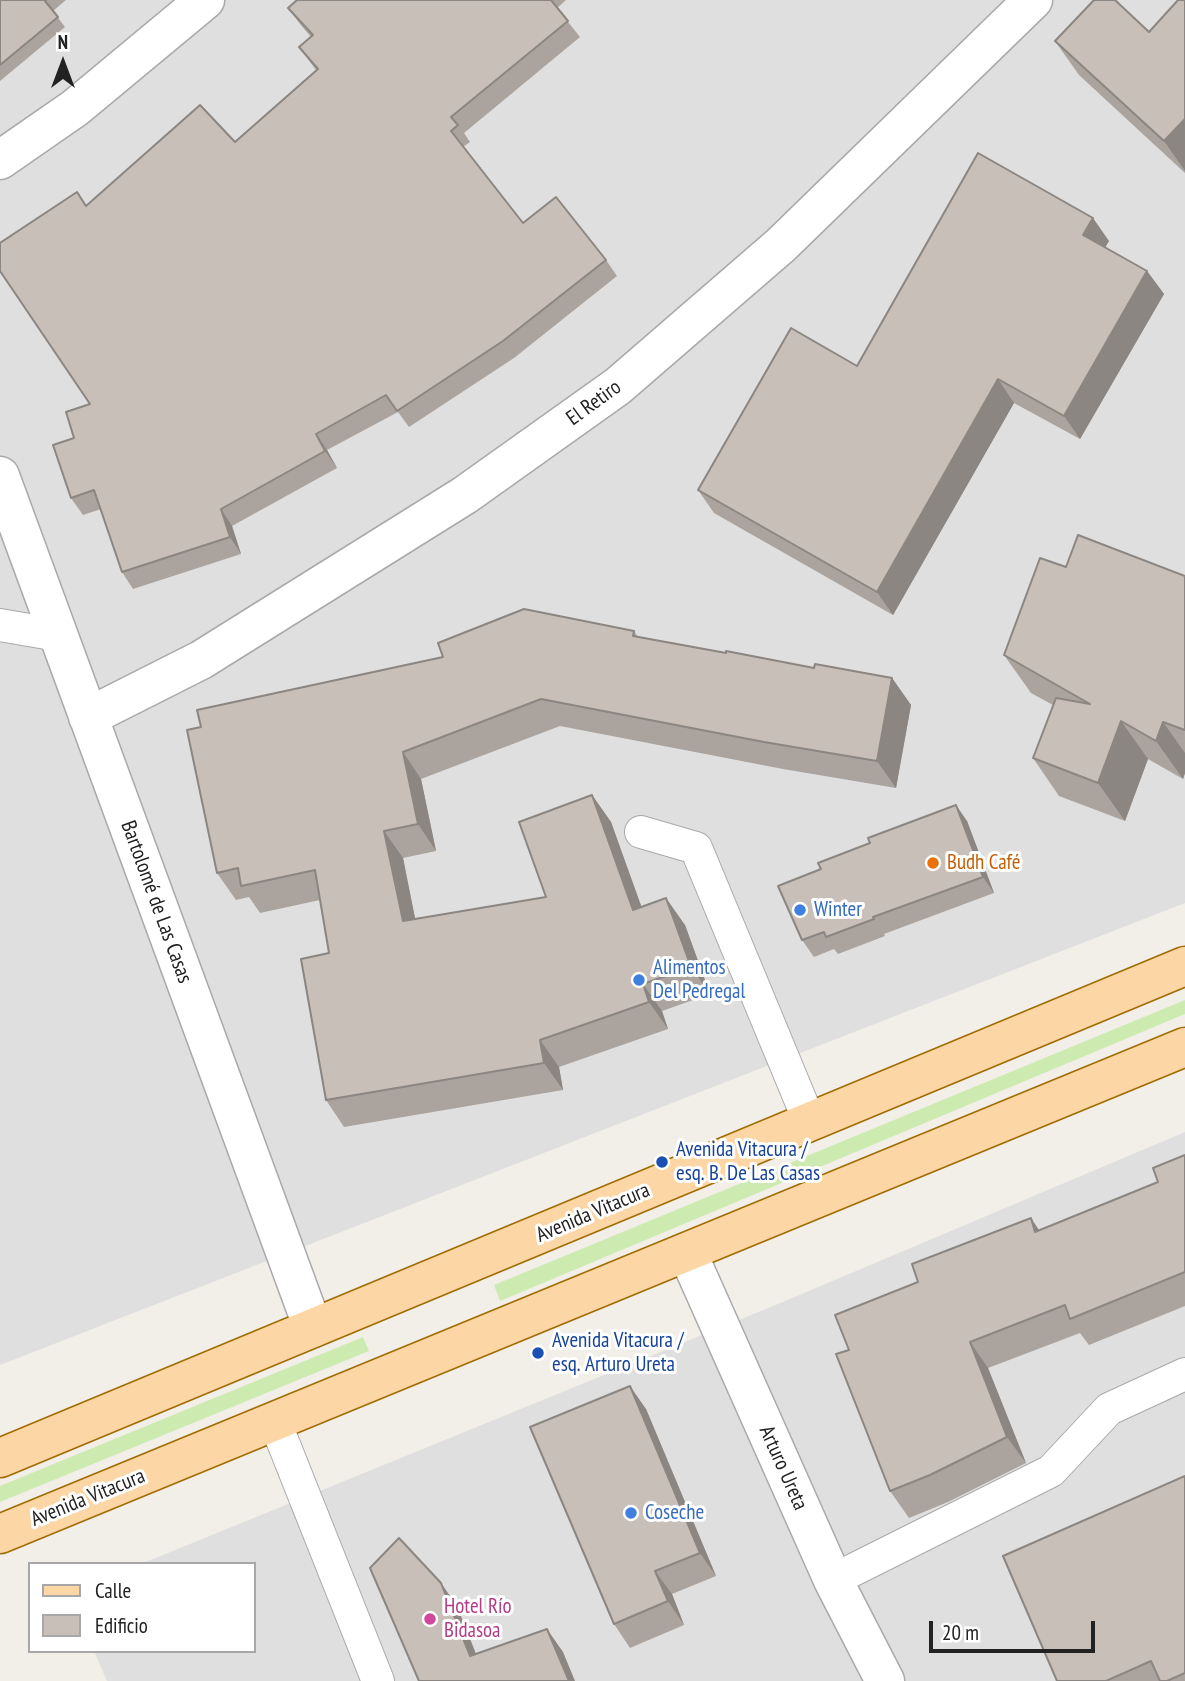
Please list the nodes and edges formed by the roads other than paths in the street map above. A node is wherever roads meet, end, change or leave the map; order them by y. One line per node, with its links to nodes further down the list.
1 (205, 0): 3 (street)
2 (1033, 0): 7 (street, El Retiro)
3 (0, 160)
4 (0, 476): 6 (street, Bartolomé de Las Casas)
5 (0, 625): 6 (lane)
6 (58, 635): 7 (street, Bartolomé de Las Casas)
7 (88, 717): 13 (street, Bartolomé de Las Casas)
8 (641, 832): 11 (lane)
9 (1185, 966): 11 (main road, Avenida Vitacura)
10 (1185, 1047): 12 (main road, Avenida Vitacura)
11 (810, 1123): 13 (main road, Avenida Vitacura)
12 (687, 1252): 15 (main road, Avenida Vitacura); 18 (street, Arturo Ureta)
13 (313, 1328): 16 (main road, Avenida Vitacura)
14 (1185, 1374): 18 (lane)
15 (275, 1422): 17 (main road, Avenida Vitacura); 19 (lane)
16 (0, 1458)
17 (0, 1534)
18 (833, 1580): 20 (street, Arturo Ureta)
19 (378, 1681)
20 (885, 1681)

